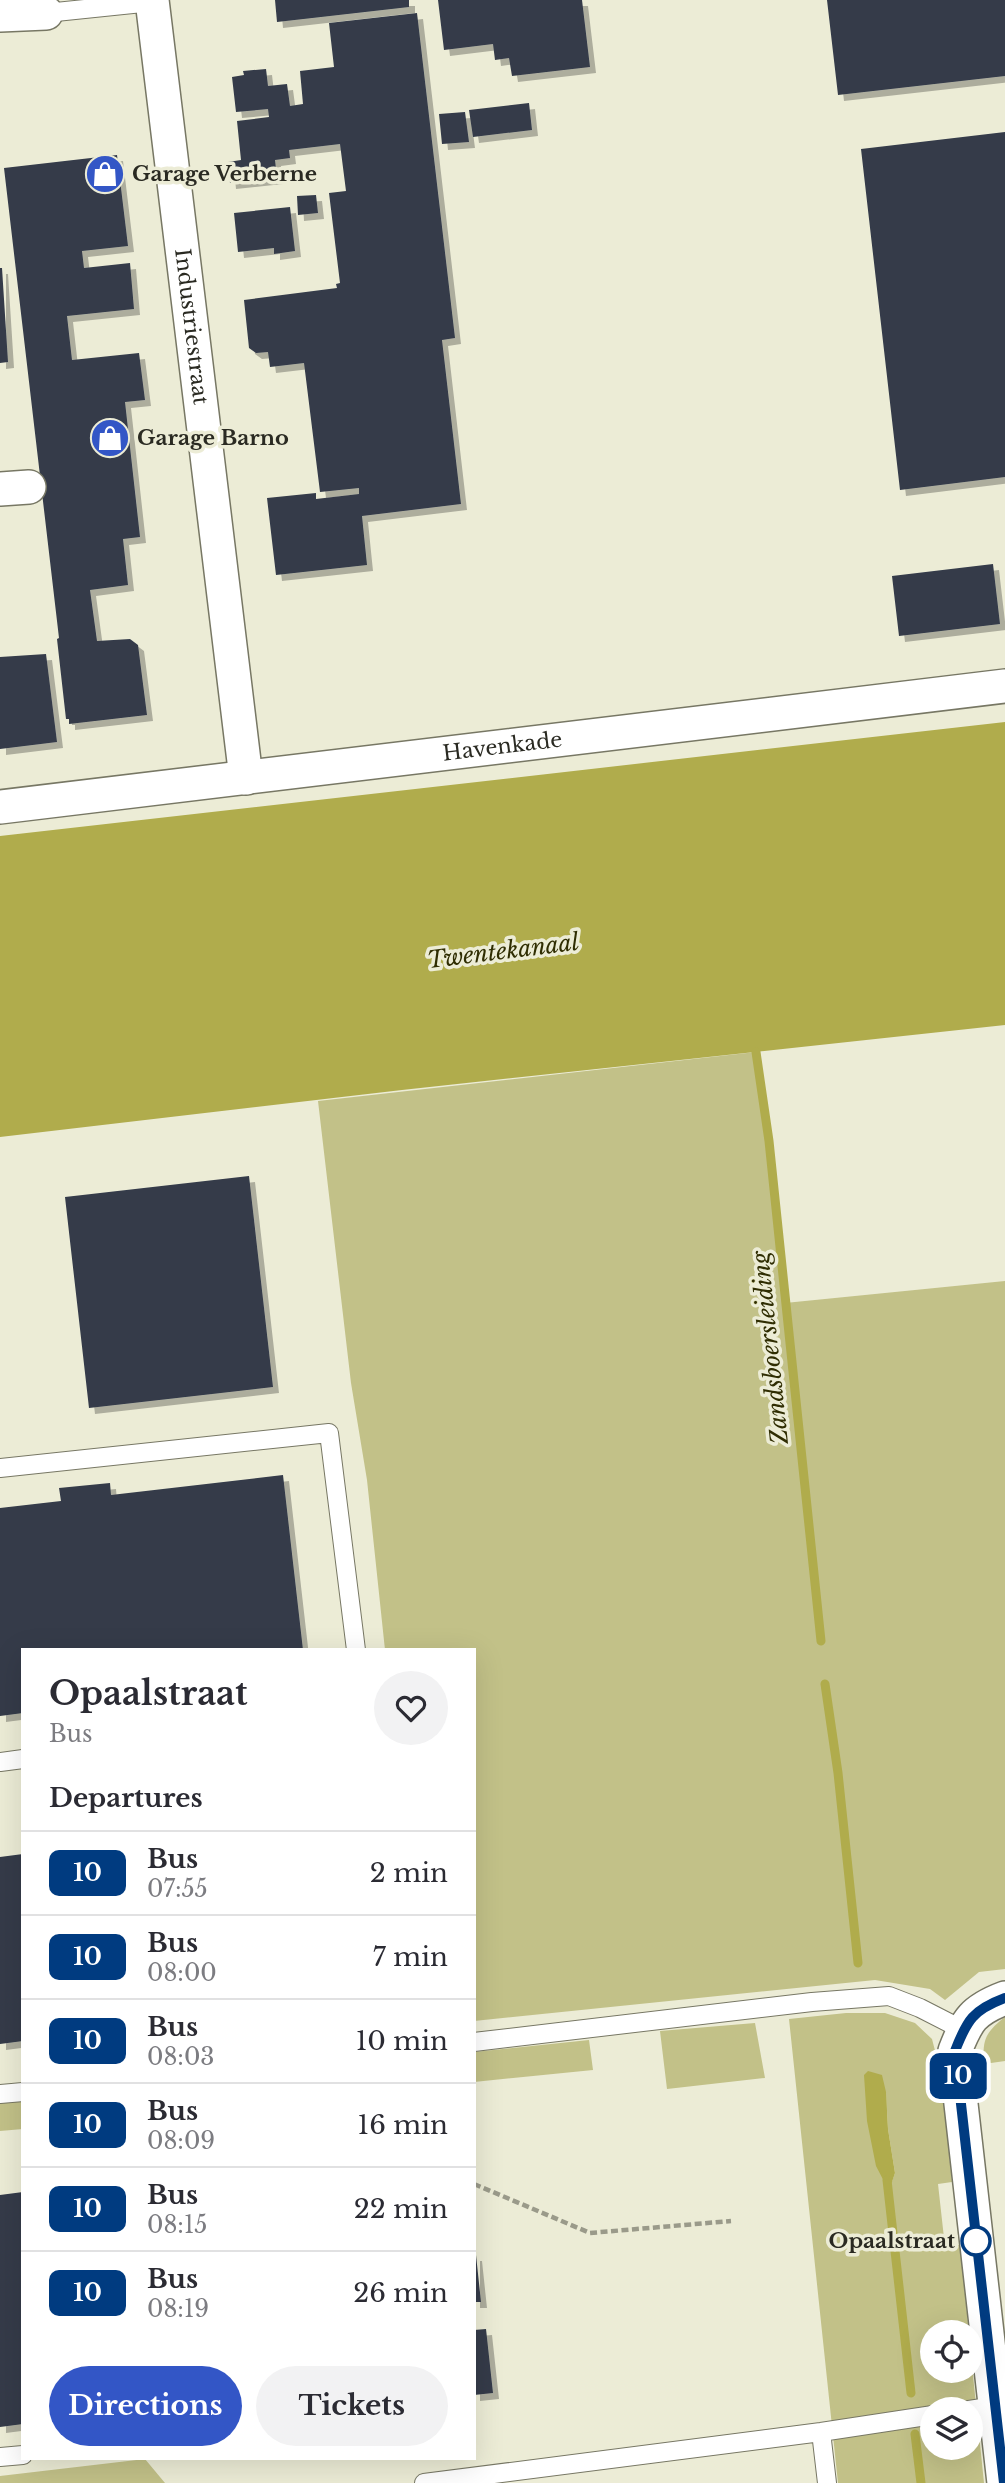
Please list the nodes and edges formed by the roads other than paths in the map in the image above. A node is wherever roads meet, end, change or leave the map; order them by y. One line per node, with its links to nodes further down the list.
1 (152, 1): 2 (lane); 5 (street, Industriestraat)
2 (46, 13): 3 (street)
3 (0, 15)
4 (1005, 687): 5 (street, Havenkade)
5 (246, 778): 6 (street, Havenkade)
6 (0, 807)
7 (0, 1468): 8 (lane)
8 (356, 1648)
9 (21, 1759): 10 (lane)
10 (0, 1762)
11 (1005, 1998): 12 (street)
12 (963, 2030): 13 (lane); 16 (street)
13 (476, 2042)
14 (21, 2092): 15 (lane)
15 (0, 2094)
16 (981, 2397)
17 (983, 2411): 24 (street)
18 (920, 2417): 19 (lane)
19 (821, 2432): 22 (lane); 23 (lane)
20 (21, 2455): 21 (lane)
21 (0, 2457)
22 (424, 2483)
23 (827, 2483)
24 (1004, 2483)

